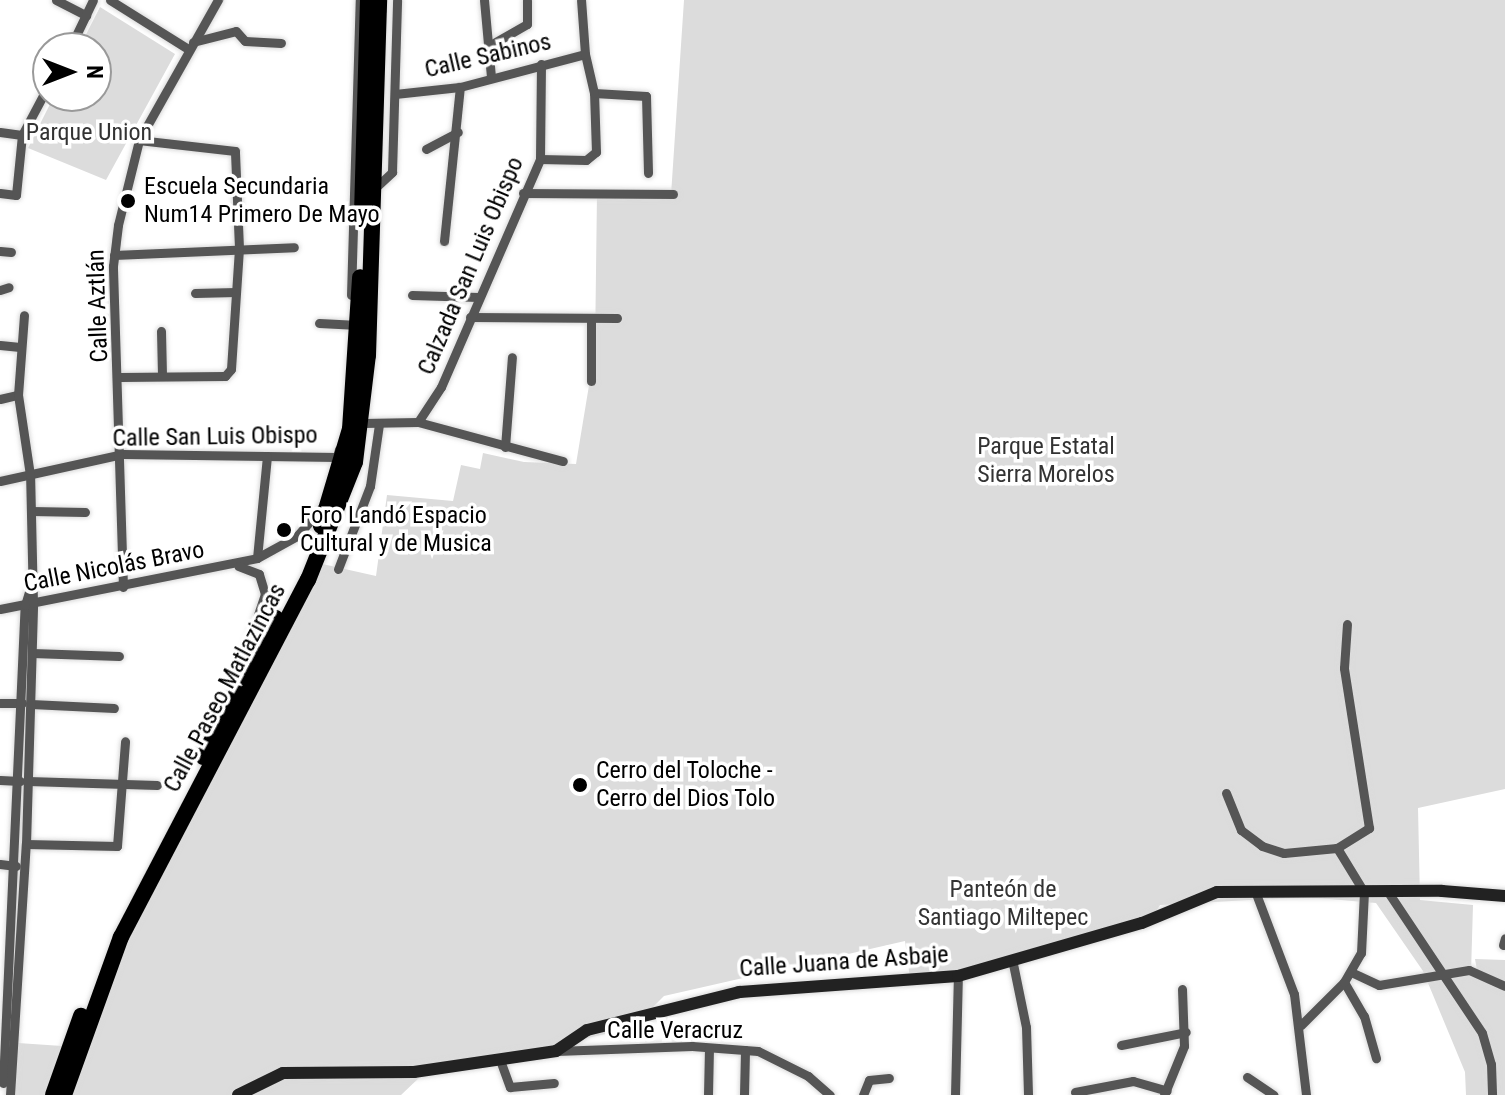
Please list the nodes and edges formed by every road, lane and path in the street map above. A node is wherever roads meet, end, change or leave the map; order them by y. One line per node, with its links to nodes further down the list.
1 (56, 0): 12 (street)
2 (93, 0): 12 (street)
3 (110, 0): 17 (street)
4 (218, 0): 17 (street, Calle Aztlán)
5 (360, 0): 53 (street)
6 (368, 0): 43 (highway, Calle Paseo Matlazincas)
7 (379, 0): 14 (highway, Calle Paseo Matlazincas)
8 (397, 0): 13 (street)
9 (484, 0): 18 (street)
10 (527, 0): 18 (street)
11 (581, 0): 19 (street, Calle Sabinos)
12 (86, 15): 15 (street)
13 (397, 16): 14 (street); 24 (street)
14 (378, 30): 33 (highway, Calle Paseo Matlazincas)
15 (78, 32)
16 (281, 43): 17 (street)
17 (190, 46): 29 (street, Calle Aztlán)
18 (487, 47): 21 (street)
19 (585, 54): 20 (street, Calle Sabinos); 23 (street)
20 (541, 64): 21 (street, Calle Sabinos); 31 (street, Calzada San Luis Obispo)
21 (491, 77): 22 (street, Calle Sabinos)
22 (460, 87): 24 (street, Calle Sabinos); 27 (street)
23 (594, 93): 31 (street); 32 (street)
24 (395, 94): 33 (street)
25 (34, 112): 28 (street)
26 (0, 132): 28 (street)
27 (458, 132): 30 (street); 37 (street)
28 (22, 135): 34 (street)
29 (139, 140): 39 (street); 42 (street, Calle Aztlán)
30 (426, 149)
31 (540, 159): 35 (street, Calzada San Luis Obispo)
32 (648, 173)
33 (374, 189): 43 (highway, Calle Paseo Matlazincas)
34 (0, 193)
35 (523, 193): 36 (street); 47 (street, Calzada San Luis Obispo)
36 (673, 194)
37 (444, 241)
38 (294, 247): 39 (street)
39 (239, 248): 42 (street); 44 (street)
40 (0, 251): 41 (street)
41 (11, 252)
42 (114, 255): 59 (street, Calle Aztlán)
43 (365, 281): 53 (highway, Calle Paseo Matlazincas); 64 (highway, Calle Paseo Matlazincas)
44 (236, 292): 45 (street); 58 (street)
45 (195, 293)
46 (412, 295): 47 (street)
47 (478, 297): 49 (street, Calzada San Luis Obispo)
48 (24, 315): 56 (street)
49 (470, 317): 50 (street); 63 (street, Calzada San Luis Obispo)
50 (591, 318): 51 (street); 60 (street)
51 (617, 318)
52 (319, 323): 53 (street)
53 (354, 325): 67 (street, Calle San Luis Obispo); 71 (highway, Calle Paseo Matlazincas)
54 (161, 331): 58 (street)
55 (0, 345): 56 (street)
56 (20, 347): 61 (street)
57 (512, 357): 65 (street)
58 (162, 376): 59 (street)
59 (120, 377): 66 (street, Calle Aztlán)
60 (591, 381)
61 (18, 395): 62 (street); 69 (street)
62 (0, 399)
63 (418, 422): 64 (street); 65 (street)
64 (371, 424): 76 (street); 93 (highway, Calle Paseo Matlazincas)
65 (505, 447): 68 (street)
66 (123, 454): 67 (street, Calle San Luis Obispo); 69 (street, Calle San Luis Obispo); 77 (street, Calle Aztlán)
67 (267, 456): 74 (street)
68 (563, 461)
69 (30, 475): 70 (street, Calle San Luis Obispo); 72 (street)
70 (0, 481)
71 (333, 493): 74 (street, Calle Nicolás Bravo); 86 (highway, Calle Paseo Matlazincas)
72 (31, 511): 73 (street); 78 (street)
73 (85, 512)
74 (257, 558): 75 (street, Calle Nicolás Bravo)
75 (235, 565): 77 (street, Calle Nicolás Bravo); 86 (street, Calle Nicolás Bravo)
76 (338, 569)
77 (123, 587): 78 (street, Calle Nicolás Bravo)
78 (29, 604): 79 (street, Calle Nicolás Bravo); 81 (street); 84 (street)
79 (0, 609)
80 (1347, 624): 95 (street)
81 (32, 653): 82 (street); 84 (street)
82 (119, 656)
83 (0, 703): 84 (street)
84 (26, 704): 85 (street); 89 (street)
85 (114, 708)
86 (227, 710): 93 (highway, Calle Paseo Matlazincas)
87 (125, 741): 90 (street)
88 (0, 780): 89 (street)
89 (24, 781): 90 (street); 94 (street); 97 (street)
90 (122, 784): 91 (street); 94 (street)
91 (157, 785)
92 (1226, 793): 95 (street)
93 (182, 811): 129 (highway, Calle Paseo Matlazincas); 130 (highway, Calle Paseo Matlazincas)
94 (26, 844): 123 (street)
95 (1337, 848): 99 (street)
96 (0, 864): 97 (street)
97 (16, 866): 103 (street)
98 (1255, 891): 99 (street, Calle Juana de Asbaje); 104 (street, Calle Juana de Asbaje); 112 (street)
99 (1364, 892): 100 (street, Calle Juana de Asbaje); 106 (street)
100 (1388, 892): 101 (street, Calle Juana de Asbaje); 105 (street)
101 (1505, 896)
102 (0, 927): 103 (street)
103 (13, 929): 111 (street)
104 (1012, 959): 107 (street, Calle Juana de Asbaje); 137 (street)
105 (1441, 971): 106 (street); 109 (street); 140 (street)
106 (1351, 972): 108 (street)
107 (958, 976): 118 (street, Calle Juana de Asbaje); 136 (street)
108 (1344, 982): 112 (street); 119 (street)
109 (1505, 986)
110 (1182, 989): 113 (street)
111 (4, 997): 114 (street)
112 (1301, 1025): 139 (street)
113 (1186, 1032): 115 (street); 127 (street)
114 (3, 1042): 123 (street)
115 (1121, 1045)
116 (709, 1048): 117 (street, Calle Veracruz); 118 (street, Calle Veracruz); 132 (street)
117 (745, 1050): 133 (street); 134 (street, Calle Veracruz)
118 (556, 1051): 120 (street, Calle Juana de Asbaje)
119 (1376, 1058)
120 (500, 1060): 124 (street); 125 (street, Calle Juana de Asbaje)
121 (1247, 1077): 138 (street)
122 (889, 1078): 135 (street)
123 (5, 1083): 128 (street)
124 (554, 1083)
125 (256, 1089): 131 (street, Calle Juana de Asbaje)
126 (1075, 1092): 127 (street)
127 (1165, 1093)
128 (10, 1095)
129 (53, 1095)
130 (64, 1095)
131 (238, 1095)
132 (708, 1095)
133 (744, 1095)
134 (830, 1095)
135 (863, 1095)
136 (955, 1095)
137 (1028, 1095)
138 (1274, 1095)
139 (1306, 1095)
140 (1492, 1095)

